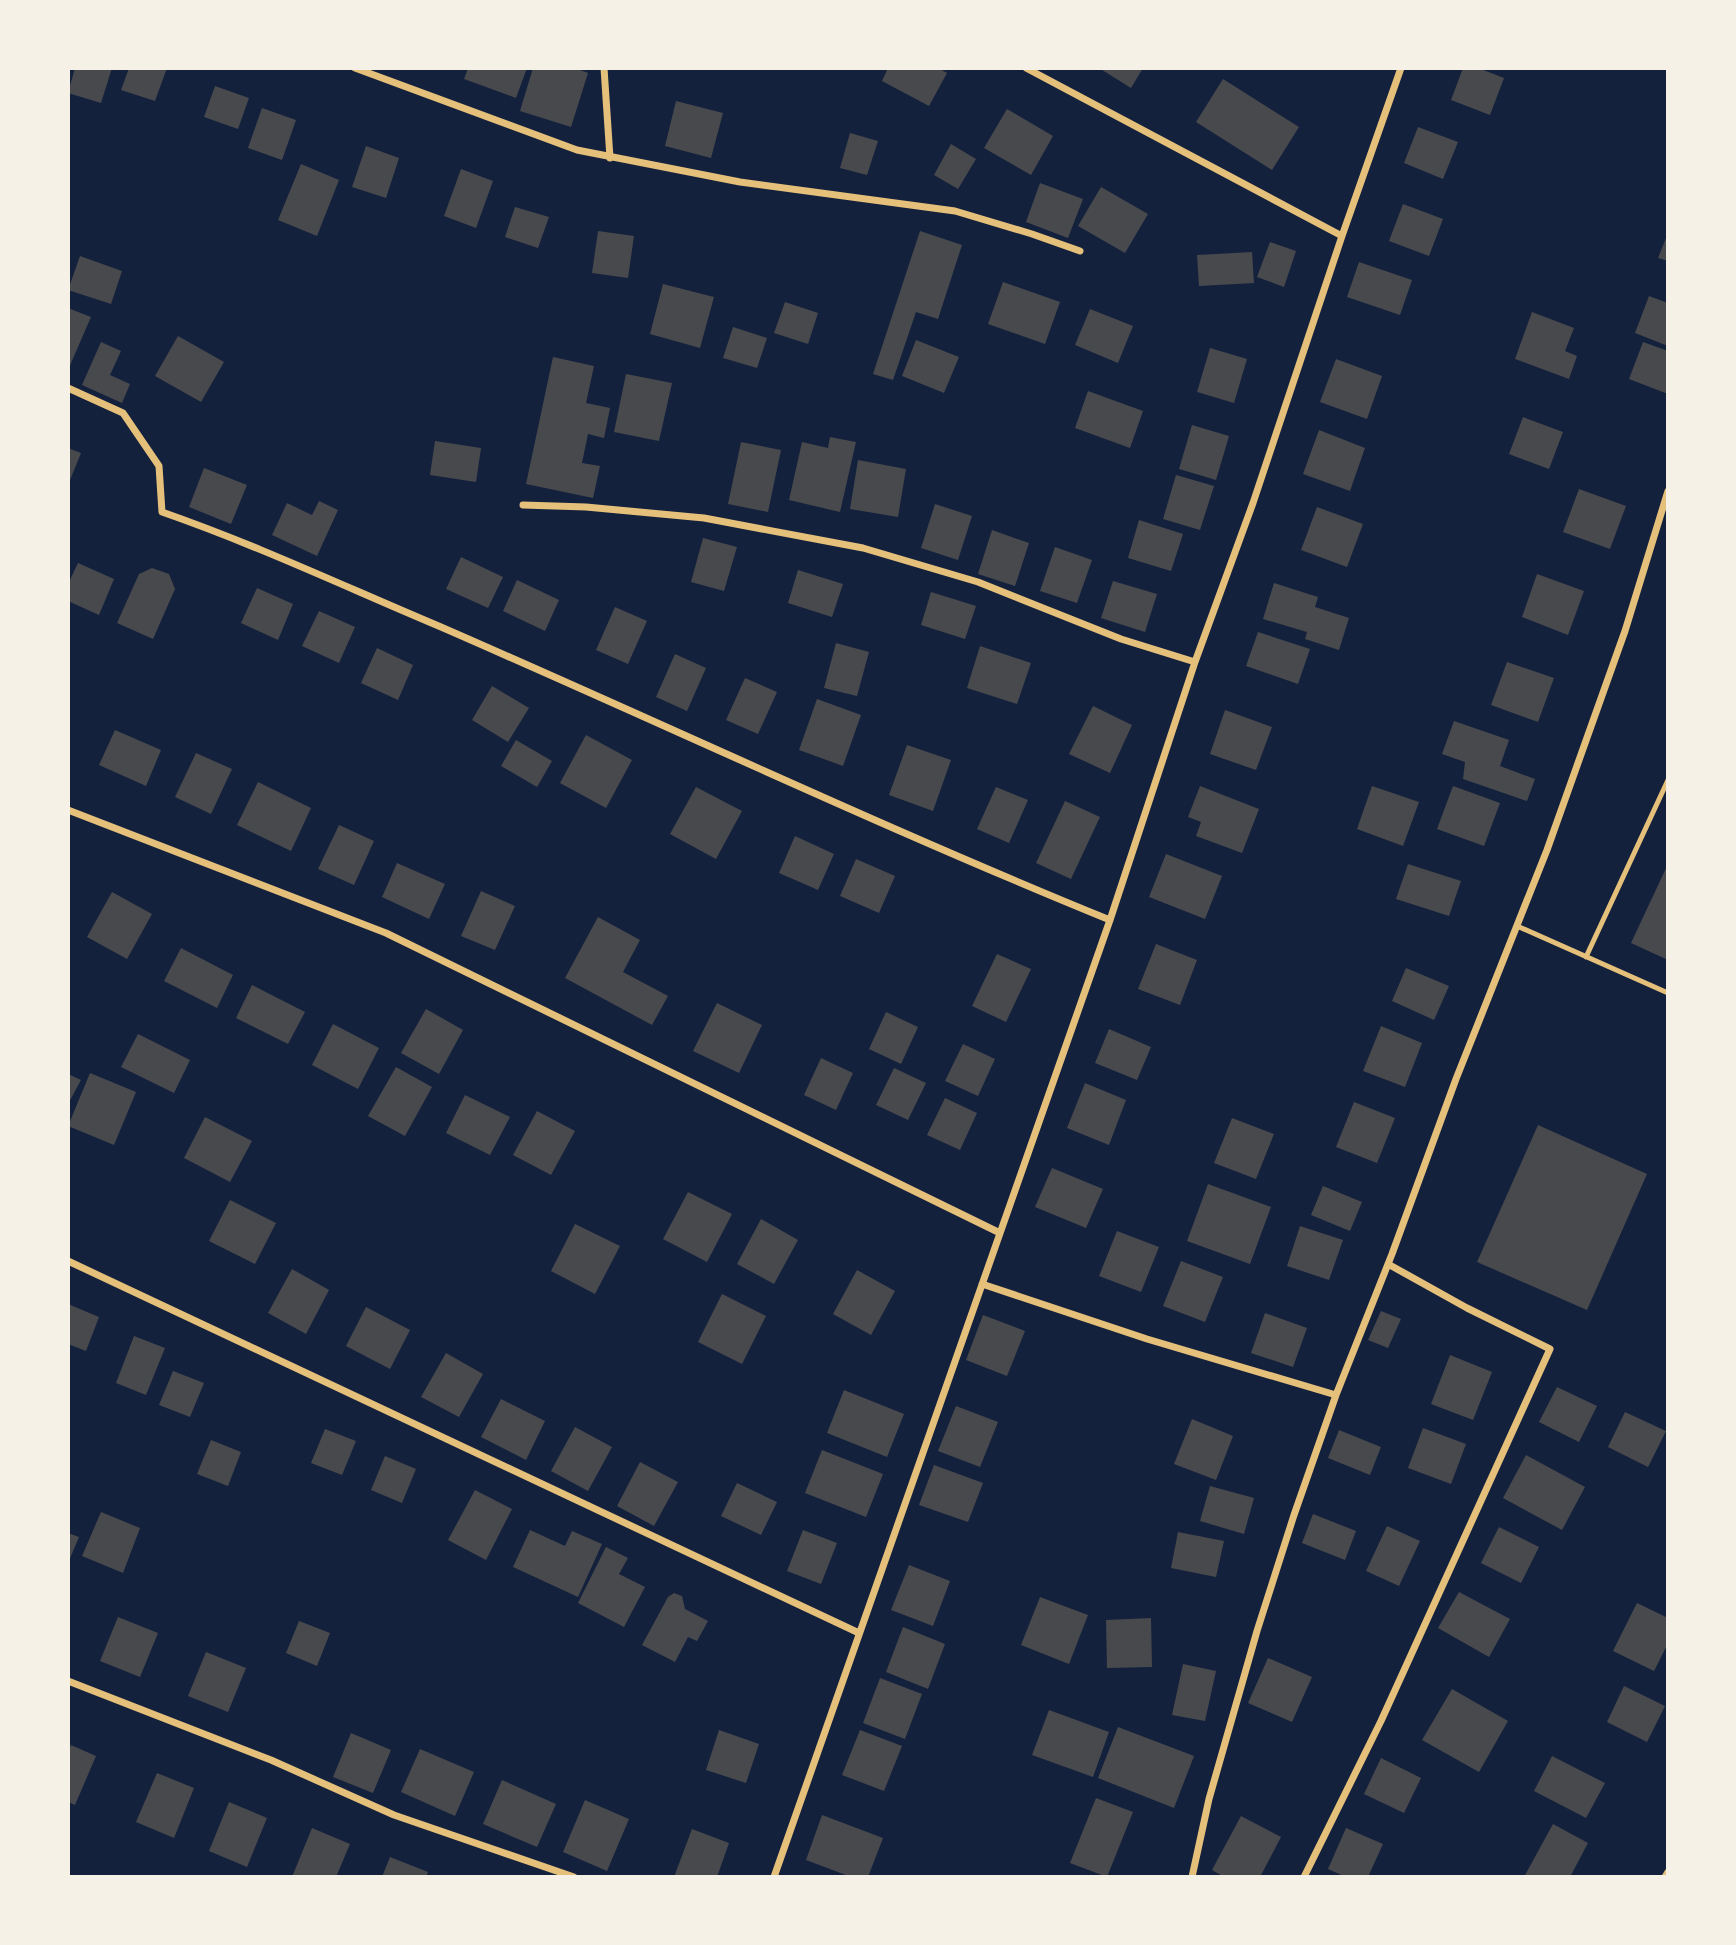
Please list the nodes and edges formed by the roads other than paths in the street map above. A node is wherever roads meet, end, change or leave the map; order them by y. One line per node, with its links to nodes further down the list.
1 (355, 68): 5 (street)
2 (604, 68): 5 (street)
3 (1026, 68): 6 (street)
4 (1401, 68): 6 (street)
5 (610, 158): 7 (street)
6 (1342, 236): 11 (street)
7 (1080, 251)
8 (68, 388): 14 (street)
9 (1668, 491): 15 (street)
10 (523, 505): 11 (street)
11 (1195, 662): 14 (street)
12 (1668, 780): 16 (lane)
13 (68, 810): 18 (street)
14 (1110, 920): 18 (street)
15 (1517, 926): 16 (lane); 20 (street)
16 (1586, 957): 17 (lane)
17 (1668, 993)
18 (1000, 1233): 21 (street)
19 (68, 1261): 23 (street)
20 (1388, 1264): 22 (street); 29 (street)
21 (982, 1284): 22 (street); 23 (street)
22 (1336, 1395): 28 (street)
23 (859, 1633): 27 (street)
24 (68, 1681): 26 (street)
25 (1668, 1872): 30 (street)
26 (574, 1877)
27 (774, 1877)
28 (1192, 1877)
29 (1304, 1877)
30 (1665, 1877)

